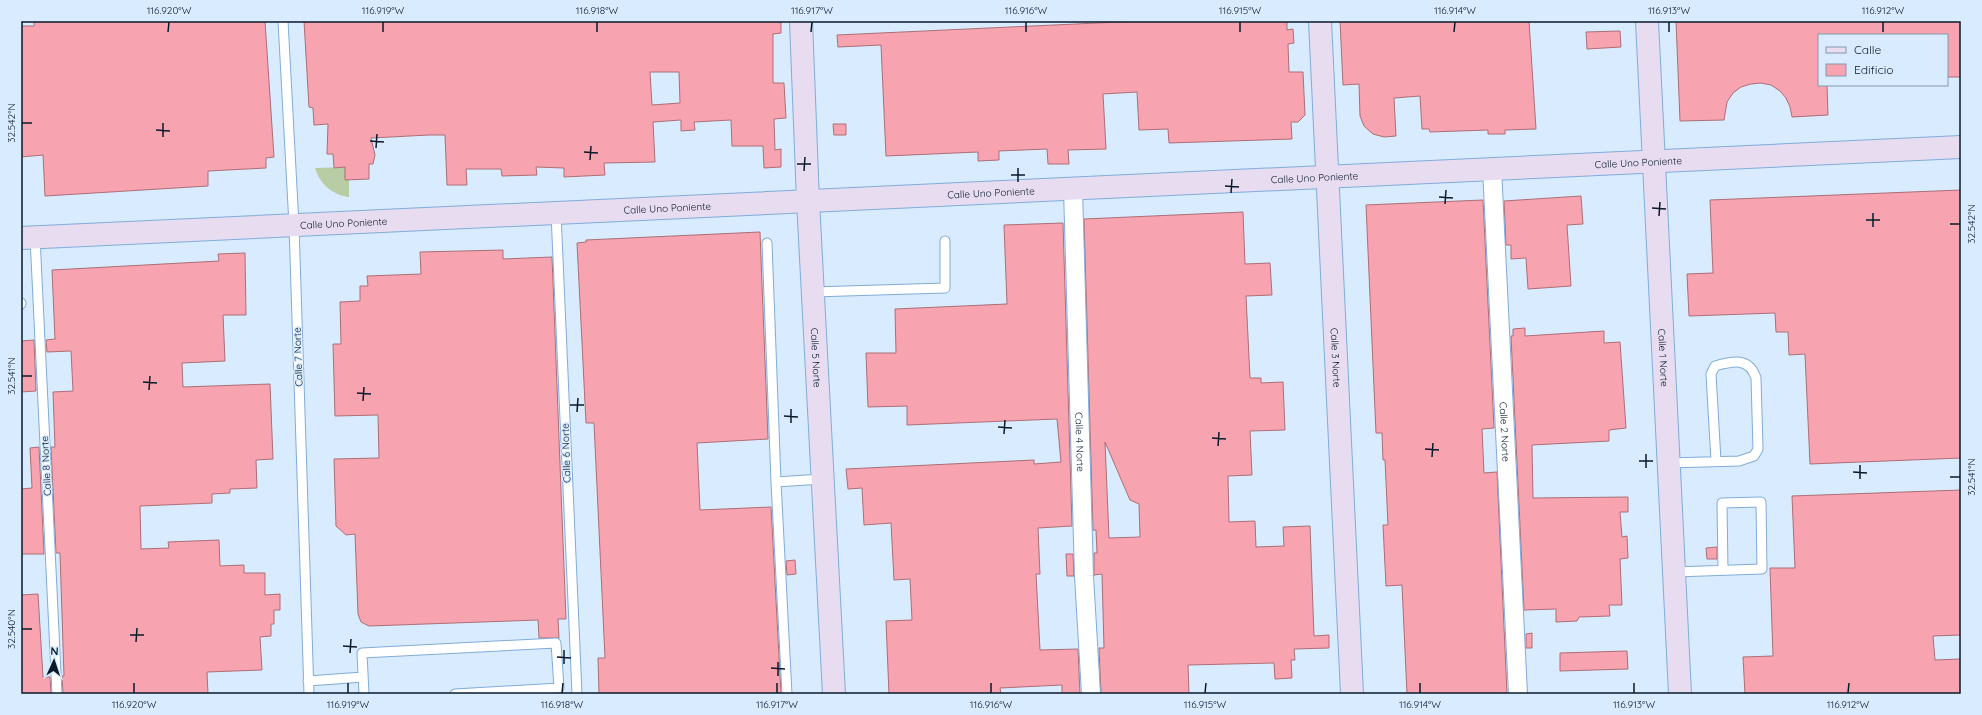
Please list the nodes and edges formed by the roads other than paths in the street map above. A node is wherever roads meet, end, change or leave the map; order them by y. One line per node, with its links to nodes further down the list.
1 (283, 21): 12 (lane, Calle 7 Norte)
2 (801, 21): 10 (street, Calle 5 Norte)
3 (1320, 21): 8 (street, Calle 3 Norte)
4 (1647, 21): 6 (street, Calle 1 Norte)
5 (1961, 147): 6 (street, Calle Uno Poniente)
6 (1654, 162): 7 (street, Calle Uno Poniente); 18 (street, Calle 1 Norte)
7 (1492, 169): 8 (street, Calle Uno Poniente); 34 (street, Calle 2 Norte)
8 (1327, 177): 9 (street, Calle Uno Poniente); 33 (street, Calle 3 Norte)
9 (1073, 189): 10 (street, Calle Uno Poniente); 32 (street, Calle 4 Norte)
10 (808, 201): 11 (street, Calle Uno Poniente); 16 (street, Calle 5 Norte)
11 (556, 213): 12 (street, Calle Uno Poniente); 29 (lane, Calle 6 Norte)
12 (294, 225): 13 (street, Calle Uno Poniente); 24 (lane, Calle 7 Norte)
13 (28, 238): 25 (lane, Calle 8 Norte)
14 (945, 241): 16 (lane)
15 (767, 243): 20 (lane)
16 (812, 292): 19 (street, Calle 5 Norte)
17 (1716, 461): 17 (lane); 18 (lane)
18 (1669, 463): 22 (street, Calle 1 Norte)
19 (822, 479): 20 (lane); 31 (street, Calle 5 Norte)
20 (776, 482): 30 (lane)
21 (1723, 570): 21 (lane); 22 (lane)
22 (1674, 572): 35 (street, Calle 1 Norte)
23 (363, 678): 24 (lane); 27 (lane); 28 (lane)
24 (308, 681): 26 (lane, Calle 7 Norte)
25 (56, 694)
26 (309, 694)
27 (364, 694)
28 (455, 694)
29 (577, 694)
30 (787, 694)
31 (834, 694)
32 (1091, 694)
33 (1352, 694)
34 (1518, 694)
35 (1680, 694)

